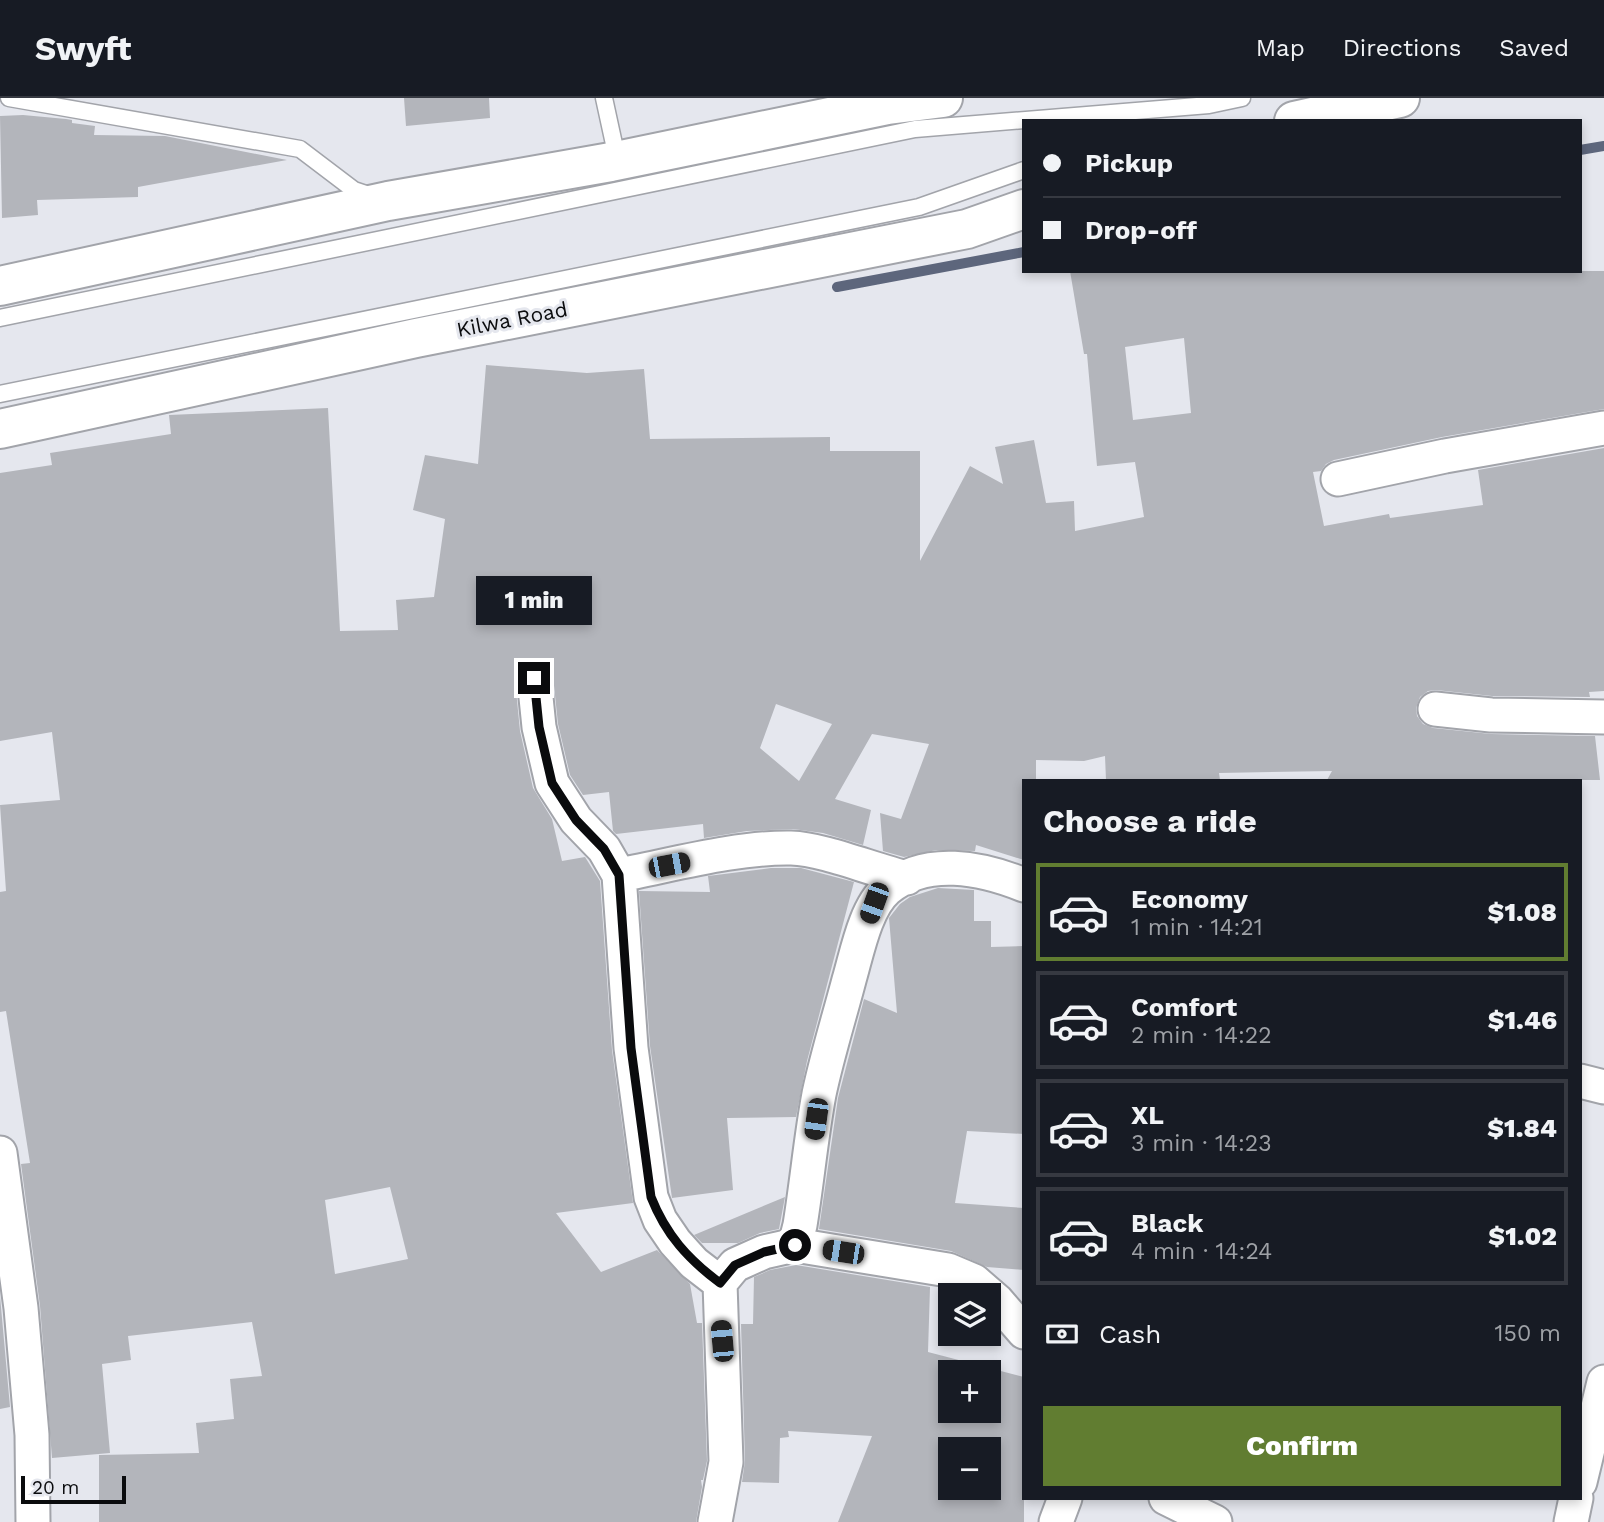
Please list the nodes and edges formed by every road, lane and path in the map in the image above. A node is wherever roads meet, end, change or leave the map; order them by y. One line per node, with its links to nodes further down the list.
1 (9, 98): 13 (lane)
2 (604, 98): 11 (lane)
3 (943, 98): 11 (highway)
4 (1242, 98): 6 (lane)
5 (1400, 98): 9 (highway)
6 (1209, 105): 7 (lane); 8 (lane)
7 (1038, 119)
8 (1170, 119)
9 (1303, 119)
10 (1022, 120): 16 (lane)
11 (611, 162): 13 (highway)
12 (1022, 171): 17 (lane)
13 (388, 201): 15 (highway)
14 (1022, 210): 19 (highway, Kilwa Road)
15 (0, 286)
16 (0, 318)
17 (0, 394)
18 (1604, 428): 20 (street)
19 (0, 429)
20 (1338, 479)
21 (534, 678): 24 (street)
22 (1435, 709): 23 (street)
23 (1604, 717)
24 (619, 875): 25 (street); 31 (street)
25 (907, 878): 26 (street); 30 (street)
26 (1022, 884)
27 (1582, 1082): 28 (street)
28 (1604, 1087)
29 (0, 1153): 38 (street)
30 (795, 1245): 31 (street); 32 (street)
31 (720, 1283): 39 (street)
32 (1022, 1330)
33 (1603, 1395): 34 (street)
34 (1582, 1474)
35 (1064, 1500): 40 (street)
36 (1170, 1500): 41 (street)
37 (1576, 1500): 42 (street)
38 (33, 1522)
39 (715, 1522)
40 (1056, 1522)
41 (1215, 1522)
42 (1571, 1522)

